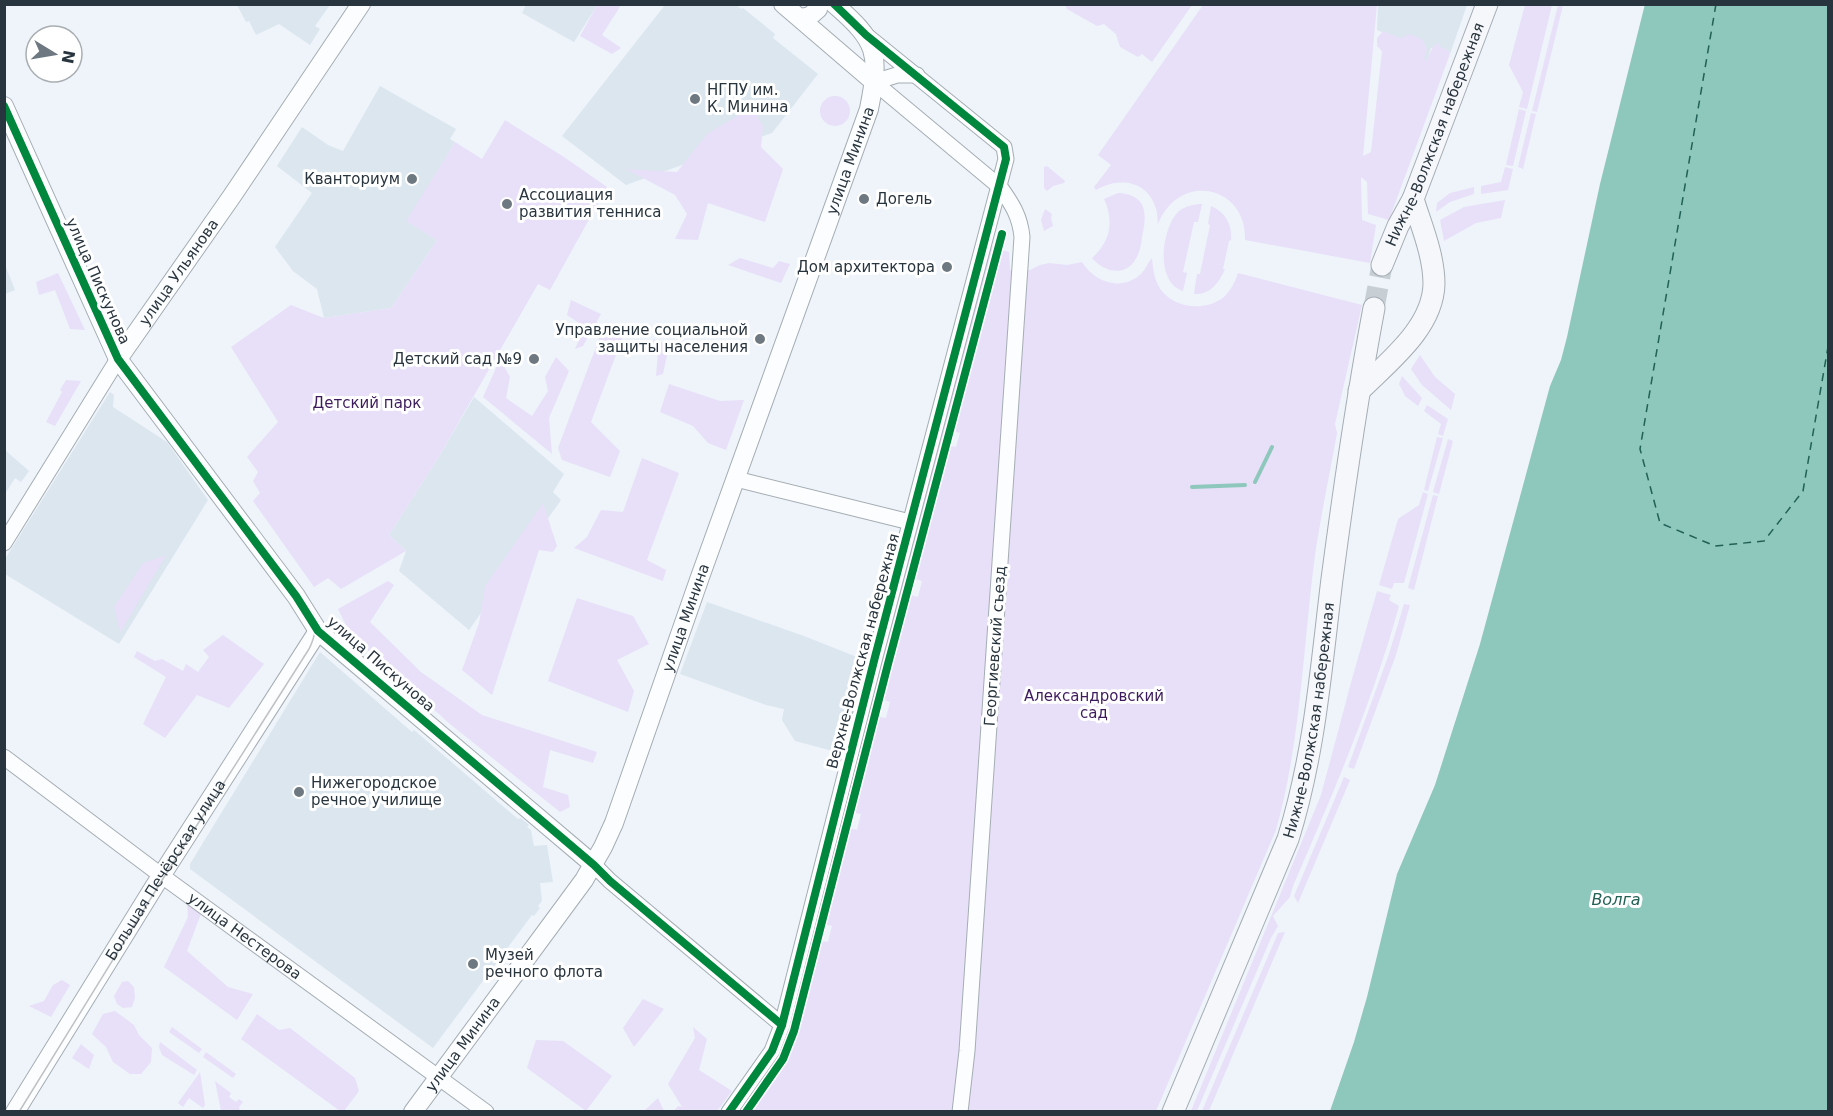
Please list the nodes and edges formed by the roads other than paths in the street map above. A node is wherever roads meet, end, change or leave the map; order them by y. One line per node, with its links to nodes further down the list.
1 (361, 4): 15 (street, улица Ульянова)
2 (783, 4): 6 (street)
3 (818, 4): 6 (street)
4 (834, 4): 7 (street)
5 (1487, 4): 12 (main road, Нижне-Волжская набережная)
6 (801, 18): 9 (street)
7 (866, 35): 8 (street); 9 (street, улица Минина)
8 (917, 75): 9 (street); 11 (street, Верхне-Волжская набережная)
9 (874, 82): 11 (street, Георгиевский съезд); 17 (street, улица Минина)
10 (4, 106): 15 (street, улица Пискунова)
11 (1000, 187): 18 (street, Верхне-Волжская набережная); 30 (street, Георгиевский съезд)
12 (1413, 199): 13 (main road, Нижне-Волжская набережная); 16 (main road)
13 (1382, 265)
14 (1374, 308): 16 (main road, Нижне-Волжская набережная)
15 (118, 359): 19 (street, улица Ульянова); 20 (street, улица Пискунова)
16 (1359, 391): 31 (main road, Нижне-Волжская набережная)
17 (736, 479): 18 (street); 22 (street, улица Минина)
18 (910, 522): 24 (street, Верхне-Волжская набережная)
19 (4, 543)
20 (318, 631): 22 (street, улица Пискунова); 23 (street, Большая Печёрская улица)
21 (4, 757): 23 (street, улица Нестерова)
22 (594, 865): 24 (street, улица Пискунова); 25 (street, улица Минина)
23 (161, 875): 25 (street, улица Нестерова); 26 (street, Большая Печёрская улица)
24 (782, 1025): 29 (street, Верхне-Волжская набережная)
25 (439, 1077): 27 (street, улица Минина); 28 (street, улица Нестерова)
26 (15, 1112)
27 (413, 1112)
28 (486, 1112)
29 (729, 1112)
30 (960, 1112)
31 (1173, 1112)

